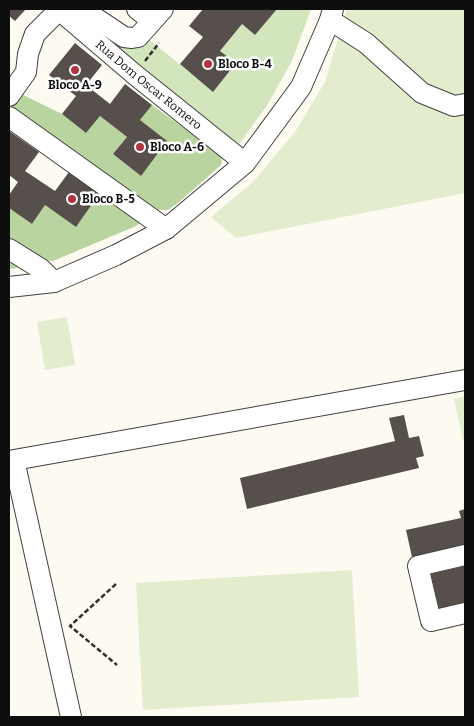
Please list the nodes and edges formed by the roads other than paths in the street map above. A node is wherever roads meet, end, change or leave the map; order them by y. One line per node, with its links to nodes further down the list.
1 (61, 9): 5 (street); 8 (street, Rua Dom Oscar Romero)
2 (82, 9): 3 (street, Rua Dom Oscar Romero)
3 (151, 13)
4 (332, 14): 6 (street); 8 (street)
5 (9, 96)
6 (465, 104)
7 (9, 117): 9 (street)
8 (245, 163): 9 (street)
9 (166, 229): 11 (street)
10 (9, 249): 11 (street)
11 (54, 282): 12 (street)
12 (9, 287)
13 (465, 380): 14 (street)
14 (11, 460): 17 (street)
15 (465, 555): 16 (street)
16 (465, 613)
17 (71, 717)

